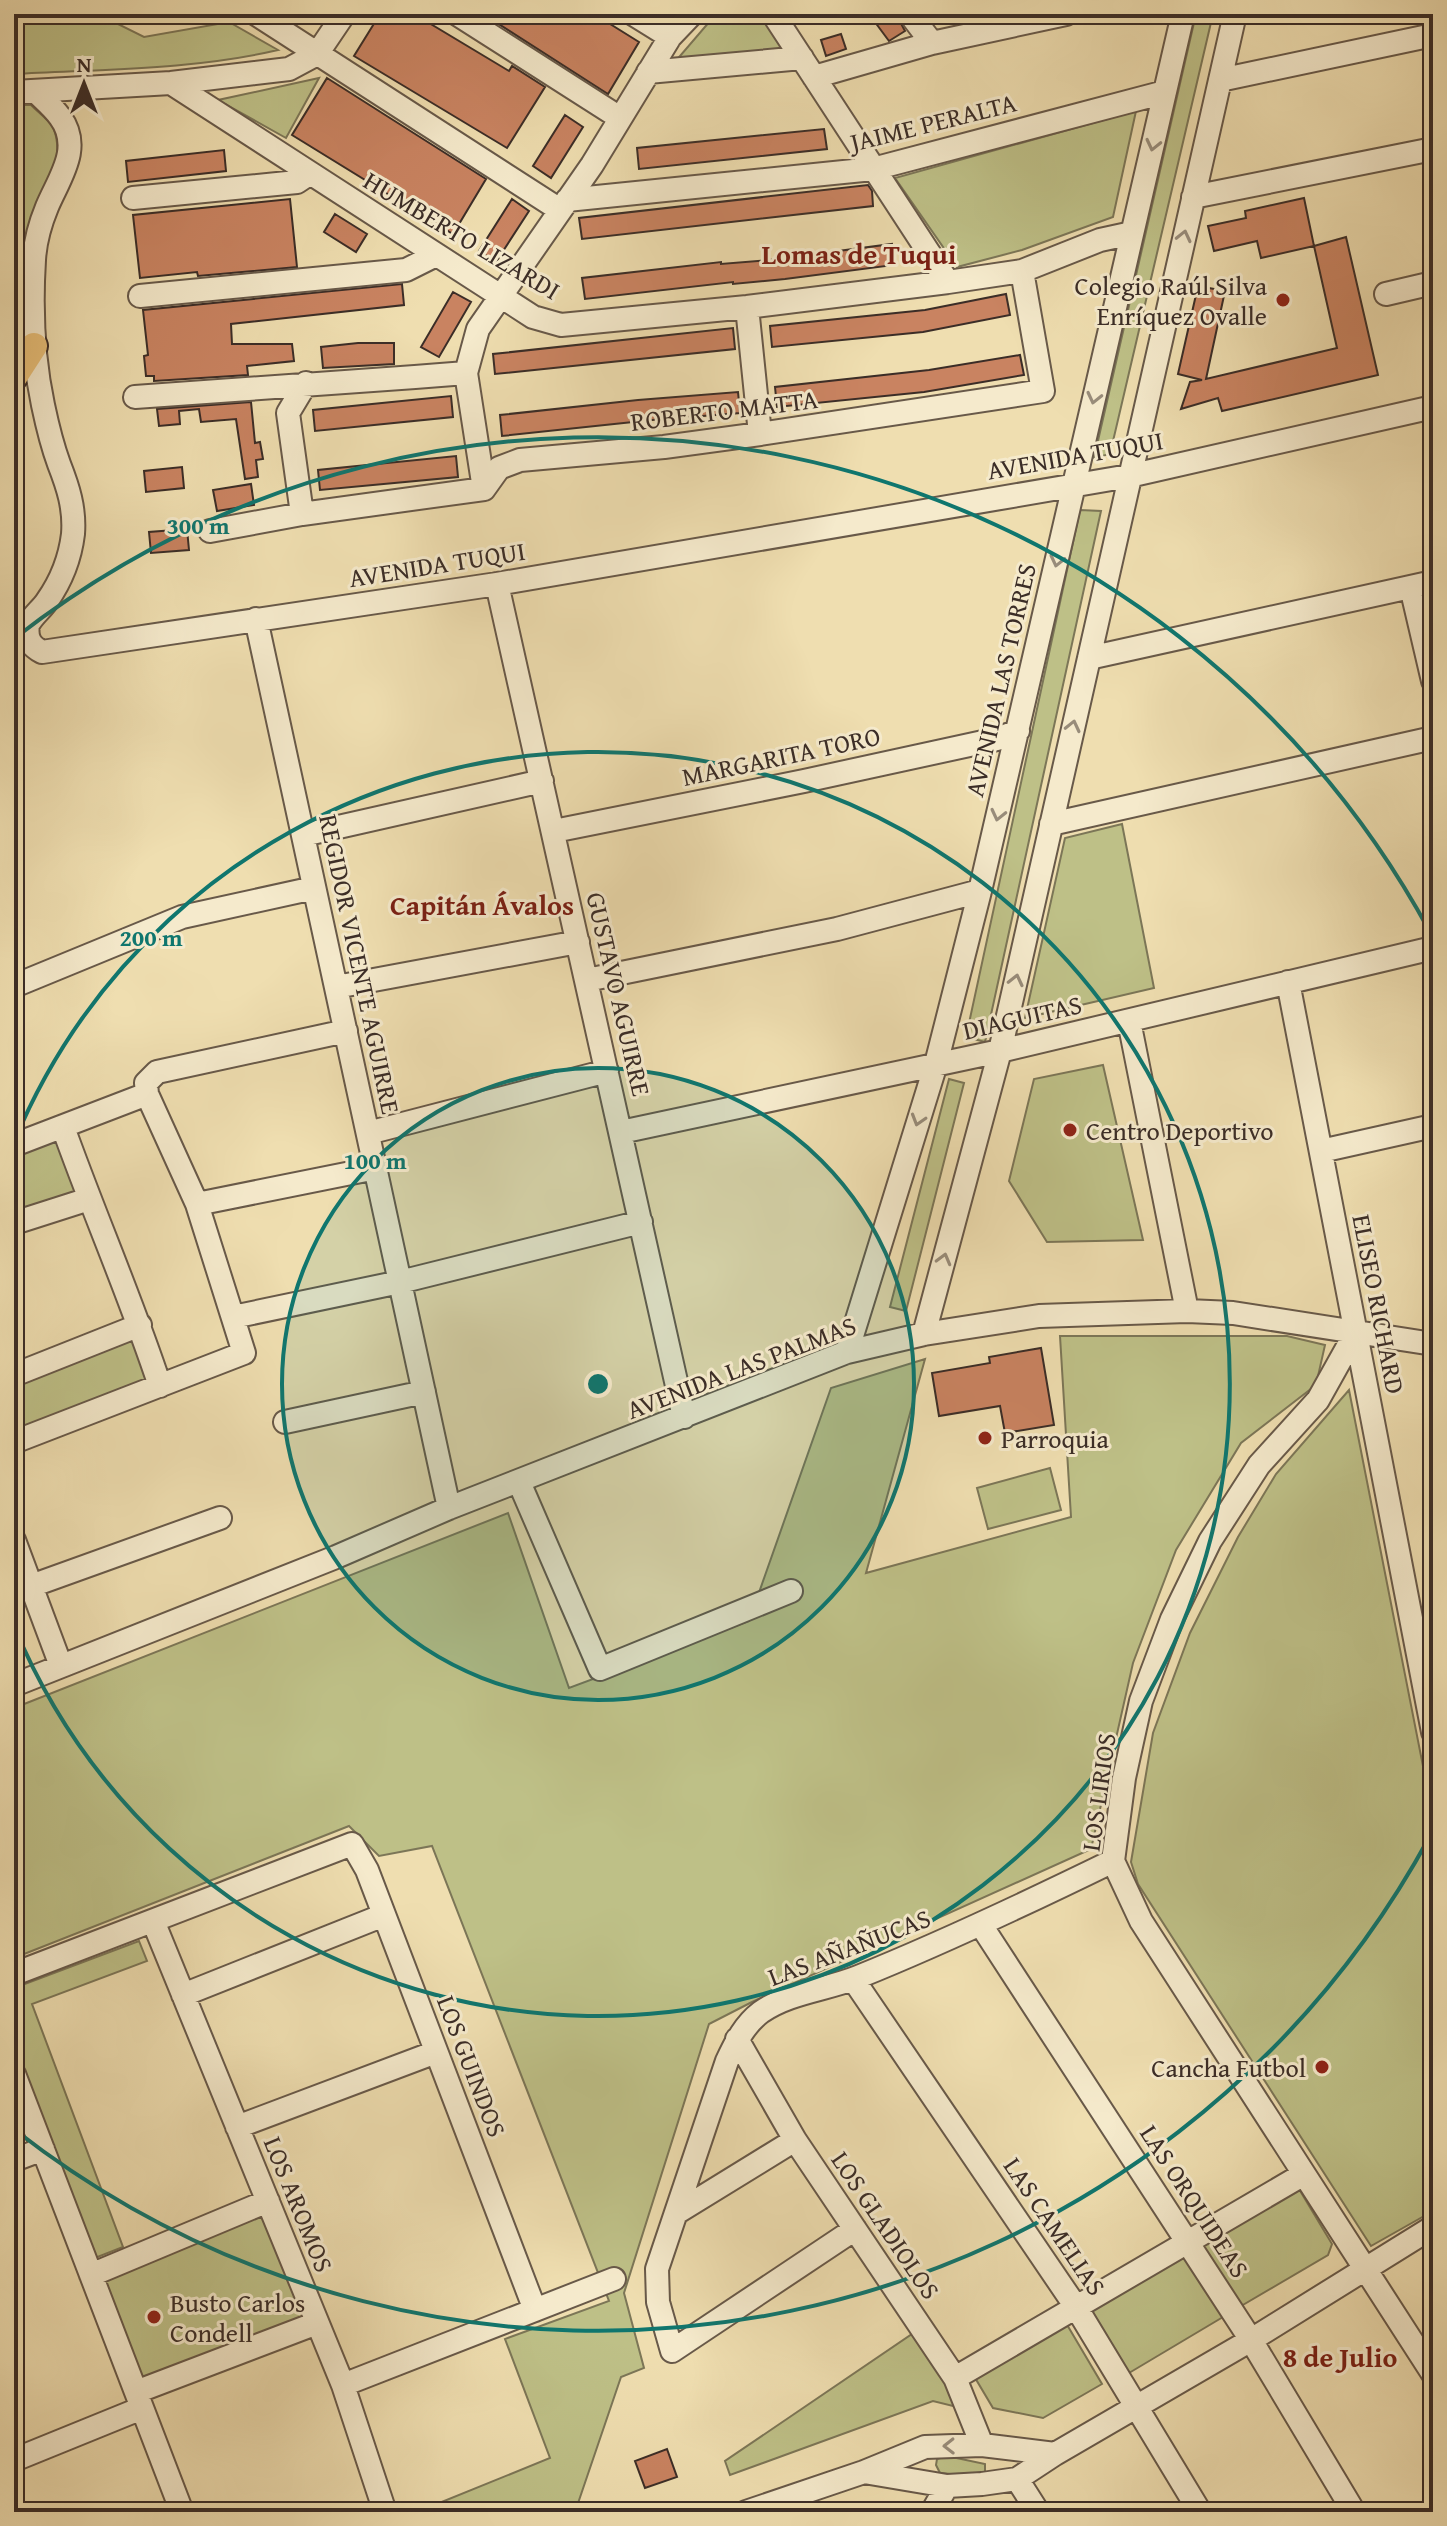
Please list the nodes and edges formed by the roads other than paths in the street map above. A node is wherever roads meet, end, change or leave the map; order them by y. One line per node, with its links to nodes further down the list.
1 (256, 14): 14 (street)
2 (344, 14): 14 (street)
3 (457, 14): 21 (street)
4 (633, 14): 12 (street)
5 (692, 14): 12 (street)
6 (773, 14): 15 (street)
7 (910, 14): 13 (street)
8 (1066, 14): 13 (street)
9 (1183, 14): 20 (street, AVENIDA LAS TORRES)
10 (1235, 14): 17 (street)
11 (1433, 35): 17 (street)
12 (670, 37): 16 (street)
13 (932, 43): 15 (street)
14 (317, 54): 18 (street); 27 (street)
15 (808, 68): 16 (street); 23 (street)
16 (648, 72): 21 (street)
17 (1220, 80): 25 (street)
18 (171, 83): 19 (street); 24 (street, HUMBERTO LIZARDI)
19 (24, 92): 37 (street, AVENIDA TUQUI)
20 (1165, 92): 23 (street, JAIME PERALTA); 28 (street, AVENIDA LAS TORRES, one-way to 28)
21 (620, 118): 27 (street)
22 (1433, 149): 25 (street)
23 (873, 169): 27 (street, JAIME PERALTA); 31 (street)
24 (309, 174): 26 (street); 29 (street, HUMBERTO LIZARDI)
25 (1193, 197): 44 (street, one-way to 25)
26 (133, 198)
27 (564, 205): 33 (street)
28 (1132, 233): 30 (street, HUMBERTO LIZARDI); 45 (street, AVENIDA LAS TORRES, one-way to 45)
29 (436, 255): 33 (street, HUMBERTO LIZARDI); 35 (street)
30 (1022, 271): 31 (street, HUMBERTO LIZARDI); 43 (street, ROBERTO MATTA)
31 (948, 282): 36 (street, HUMBERTO LIZARDI)
32 (1433, 283): 34 (street)
33 (501, 294): 36 (street, HUMBERTO LIZARDI); 38 (street)
34 (1386, 294)
35 (140, 296)
36 (747, 307): 43 (street)
37 (34, 346): 39 (main road); 51 (street, AVENIDA TUQUI)
38 (466, 373): 40 (street); 46 (street)
39 (14, 377)
40 (306, 383): 41 (street); 47 (street)
41 (135, 397)
42 (1433, 407): 44 (street, AVENIDA TUQUI)
43 (760, 434): 46 (street, ROBERTO MATTA)
44 (1129, 476): 45 (street, AVENIDA TUQUI); 52 (street)
45 (1074, 485): 49 (street, AVENIDA TUQUI); 54 (street, AVENIDA LAS TORRES, one-way to 54)
46 (484, 489): 47 (street)
47 (302, 514): 48 (street)
48 (210, 531)
49 (497, 584): 51 (street, AVENIDA TUQUI); 56 (street, GUSTAVO AGUIRRE)
50 (1422, 584): 52 (street); 53 (street)
51 (256, 619): 59 (street, REGIDOR VICENTE AGUIRRE)
52 (1089, 658): 57 (street, one-way to 52)
53 (1433, 681)
54 (1018, 731): 58 (street, MARGARITA TORO); 61 (street, AVENIDA LAS TORRES, one-way to 61)
55 (1433, 738): 57 (street)
56 (542, 781): 58 (street, GUSTAVO AGUIRRE); 59 (street)
57 (1051, 824): 70 (street, one-way to 57)
58 (554, 831): 62 (street, GUSTAVO AGUIRRE)
59 (303, 835): 60 (street, REGIDOR VICENTE AGUIRRE)
60 (314, 888): 66 (street); 67 (street, REGIDOR VICENTE AGUIRRE)
61 (980, 891): 64 (street); 71 (street, AVENIDA LAS TORRES)
62 (578, 942): 64 (street, GUSTAVO AGUIRRE); 67 (street)
63 (1433, 948): 65 (street, DIAGUITAS)
64 (587, 980): 72 (street, GUSTAVO AGUIRRE)
65 (1288, 982): 68 (street, DIAGUITAS); 79 (street, ELISEO RICHARD)
66 (14, 986)
67 (336, 987): 69 (street, REGIDOR VICENTE AGUIRRE)
68 (1129, 1021): 70 (street, DIAGUITAS); 86 (street)
69 (346, 1031): 73 (street); 77 (street, REGIDOR VICENTE AGUIRRE)
70 (1000, 1051): 71 (street, DIAGUITAS); 90 (street, one-way to 70)
71 (936, 1064): 76 (street, DIAGUITAS); 92 (street, AVENIDA LAS TORRES, one-way to 92)
72 (607, 1071): 76 (street, GUSTAVO AGUIRRE); 77 (street)
73 (146, 1088): 75 (street); 82 (street)
74 (1433, 1126): 79 (street)
75 (63, 1127): 78 (street); 81 (street)
76 (621, 1132): 83 (street, GUSTAVO AGUIRRE)
77 (368, 1133): 80 (street, REGIDOR VICENTE AGUIRRE)
78 (14, 1145)
79 (1321, 1151): 89 (street, ELISEO RICHARD)
80 (376, 1168): 82 (street); 85 (street, REGIDOR VICENTE AGUIRRE)
81 (89, 1199): 84 (street); 88 (street)
82 (197, 1204): 87 (street)
83 (641, 1222): 85 (street); 96 (street, GUSTAVO AGUIRRE)
84 (14, 1223)
85 (400, 1282): 87 (street); 95 (street, REGIDOR VICENTE AGUIRRE)
86 (1187, 1311): 89 (street, AVENIDA LAS PALMAS); 90 (street, AVENIDA LAS PALMAS)
87 (233, 1317): 94 (street)
88 (140, 1325): 93 (street); 94 (street)
89 (1356, 1332): 91 (street, AVENIDA LAS PALMAS); 107 (street, ELISEO RICHARD); 108 (street, LOS LIRIOS)
90 (924, 1334): 92 (street, AVENIDA LAS PALMAS)
91 (1433, 1344)
92 (847, 1352): 96 (street, AVENIDA LAS PALMAS)
93 (14, 1375)
94 (160, 1386): 98 (street)
95 (424, 1392): 97 (street); 100 (street, REGIDOR VICENTE AGUIRRE)
96 (684, 1417): 99 (street, AVENIDA LAS PALMAS)
97 (285, 1422)
98 (14, 1442)
99 (519, 1482): 100 (street, AVENIDA LAS PALMAS); 104 (street)
100 (449, 1508): 105 (street, AVENIDA LAS PALMAS)
101 (220, 1518): 103 (street)
102 (14, 1540): 103 (street)
103 (31, 1586): 105 (street)
104 (791, 1591)
105 (61, 1666): 106 (street, AVENIDA LAS PALMAS)
106 (14, 1685)
107 (1433, 1732)
108 (1113, 1861): 111 (street, LAS AÑAÑUCAS); 122 (street, LOS LIRIOS)
109 (384, 1915): 110 (street, LOS GUINDOS); 114 (street); 116 (street, LOS GUINDOS)
110 (153, 1921): 112 (street); 114 (street, LOS AROMOS)
111 (981, 1925): 113 (street, LAS AÑAÑUCAS); 127 (street, LAS ORQUIDEAS)
112 (14, 1974)
113 (853, 1979): 115 (street, LAS AÑAÑUCAS); 131 (street, LAS CAMELIAS)
114 (183, 1995): 118 (street, LOS AROMOS)
115 (737, 2039): 119 (street, LOS GLADIOLOS); 124 (street, LAS AÑAÑUCAS)
116 (436, 2052): 118 (street); 132 (street, LOS GUINDOS)
117 (14, 2074): 120 (street)
118 (237, 2127): 123 (street, LOS AROMOS)
119 (795, 2140): 124 (street); 126 (street, LOS GLADIOLOS)
120 (43, 2149): 121 (street); 129 (street)
121 (14, 2160)
122 (1304, 2174): 127 (street); 128 (street, LOS LIRIOS)
123 (268, 2201): 129 (street); 133 (street, LOS AROMOS)
124 (678, 2212): 126 (street, LAS AÑAÑUCAS)
125 (1433, 2227): 128 (street)
126 (855, 2229): 136 (street, LOS GLADIOLOS)
127 (1188, 2241): 131 (street); 134 (street, LAS ORQUIDEAS)
128 (1364, 2268): 134 (street); 135 (street, LOS LIRIOS)
129 (91, 2275): 138 (street)
130 (614, 2279): 132 (street)
131 (1076, 2307): 136 (street); 139 (street, LAS CAMELIAS)
132 (535, 2310): 137 (street)
133 (317, 2323): 137 (street, LOS AROMOS); 138 (street)
134 (1251, 2340): 139 (street); 152 (street, LAS ORQUIDEAS)
135 (1433, 2374)
136 (955, 2378): 140 (street, LOS GLADIOLOS)
137 (343, 2385): 147 (street, LOS AROMOS)
138 (139, 2400): 142 (street); 146 (street)
139 (1136, 2407): 141 (street); 151 (street, LAS CAMELIAS)
140 (982, 2445): 141 (street); 143 (street, one-way to 143)
141 (1055, 2454): 144 (street)
142 (14, 2460)
143 (864, 2472): 145 (street); 148 (street)
144 (1017, 2479): 145 (street); 150 (street)
145 (947, 2486): 149 (street)
146 (182, 2512)
147 (385, 2512)
148 (746, 2512)
149 (932, 2512)
150 (1038, 2512)
151 (1200, 2512)
152 (1354, 2512)

